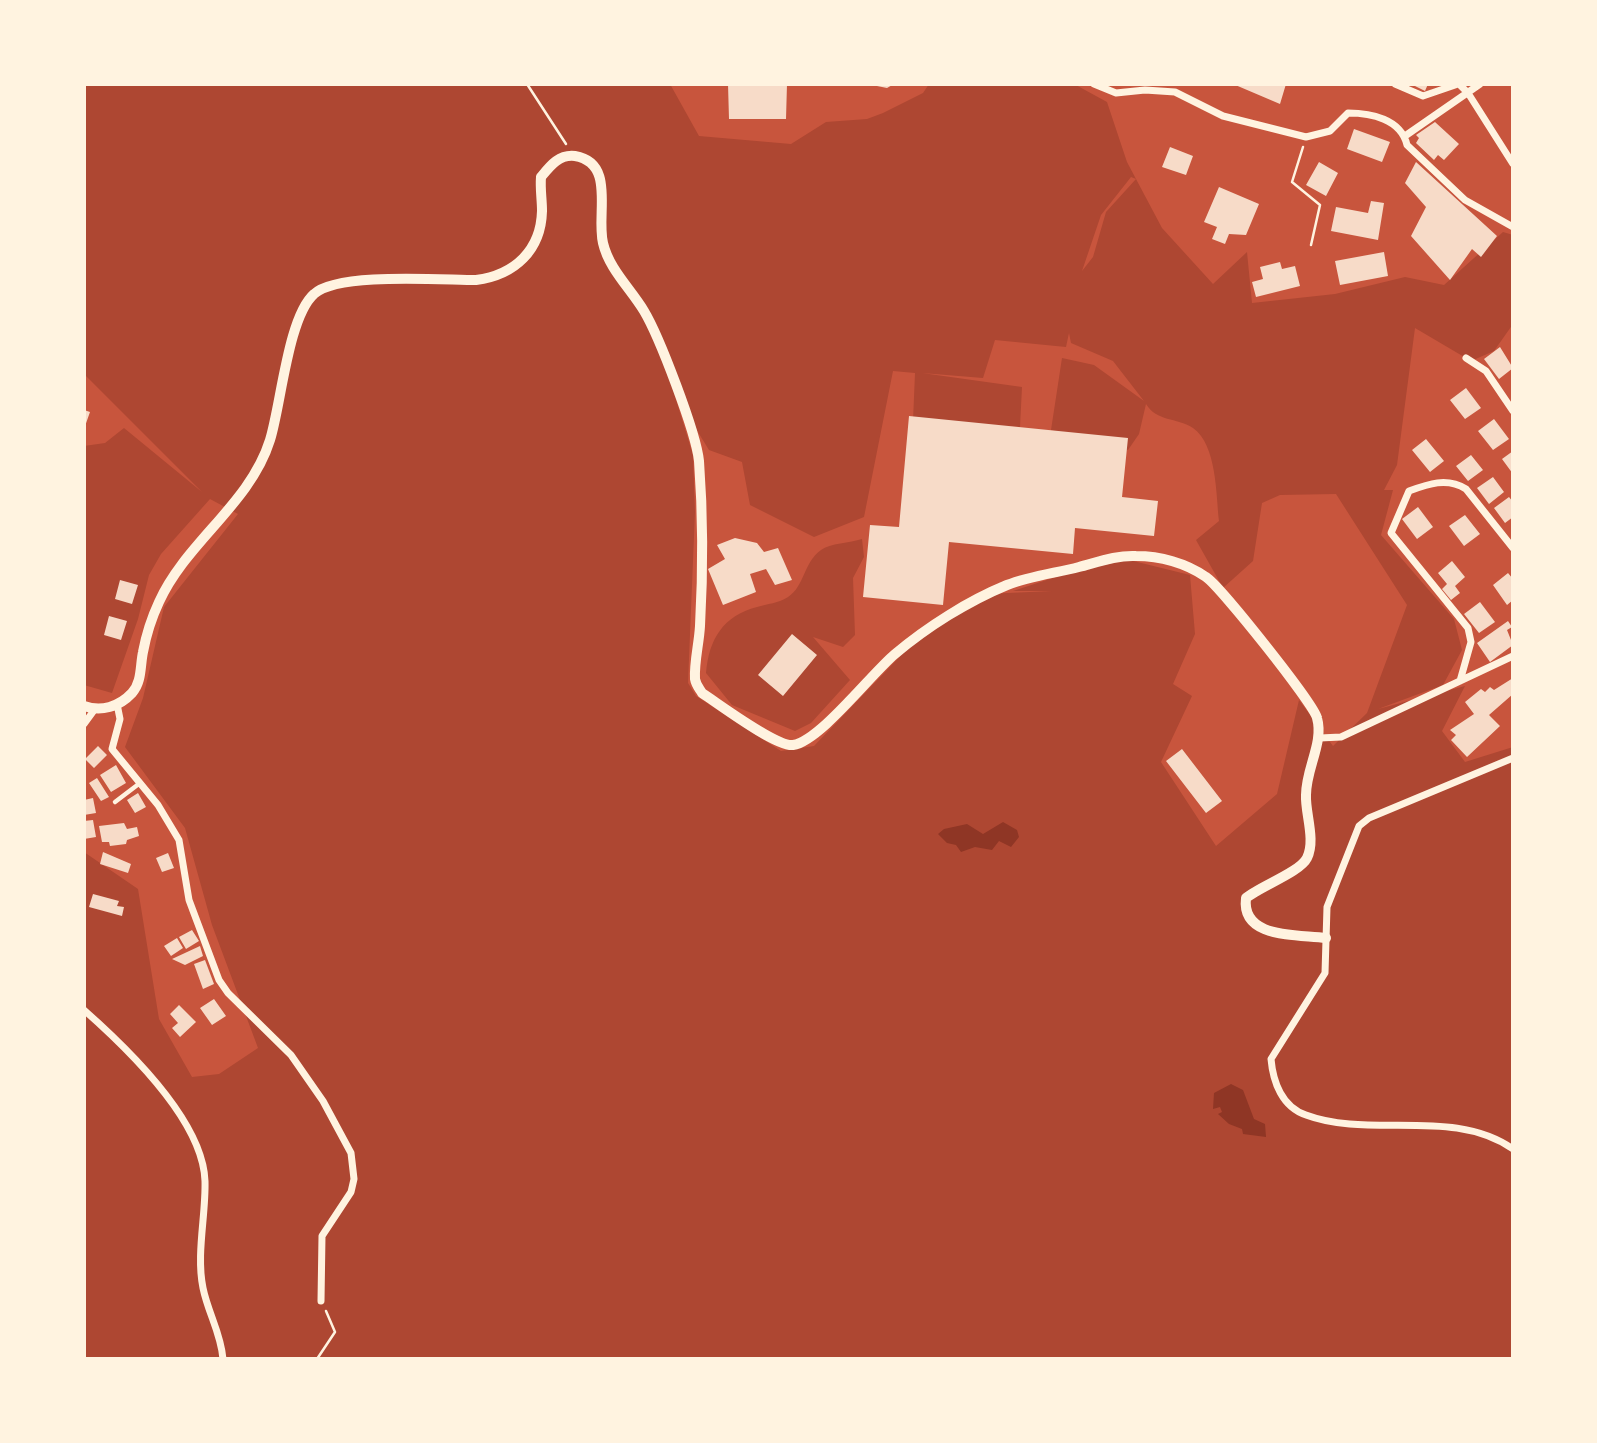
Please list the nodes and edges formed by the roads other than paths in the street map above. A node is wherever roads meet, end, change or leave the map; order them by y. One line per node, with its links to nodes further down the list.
1 (1094, 84): 6 (street)
2 (1395, 84): 3 (street)
3 (1459, 84): 5 (street)
4 (1480, 84): 5 (street)
5 (1468, 93): 6 (street); 7 (street)
6 (1405, 136): 8 (street)
7 (1513, 164)
8 (1513, 227)
9 (1466, 358): 10 (street)
10 (1513, 411)
11 (1513, 548): 13 (street)
12 (1513, 656): 13 (street)
13 (1460, 681): 17 (street)
14 (117, 704): 15 (street); 17 (street); 19 (street)
15 (90, 708): 16 (street)
16 (84, 724)
17 (1320, 738): 21 (street)
18 (1513, 758): 21 (street)
19 (140, 783): 20 (lane); 24 (street)
20 (115, 802)
21 (1326, 937): 23 (street)
22 (84, 1010): 25 (street)
23 (1513, 1149)
24 (321, 1301)
25 (223, 1359)

